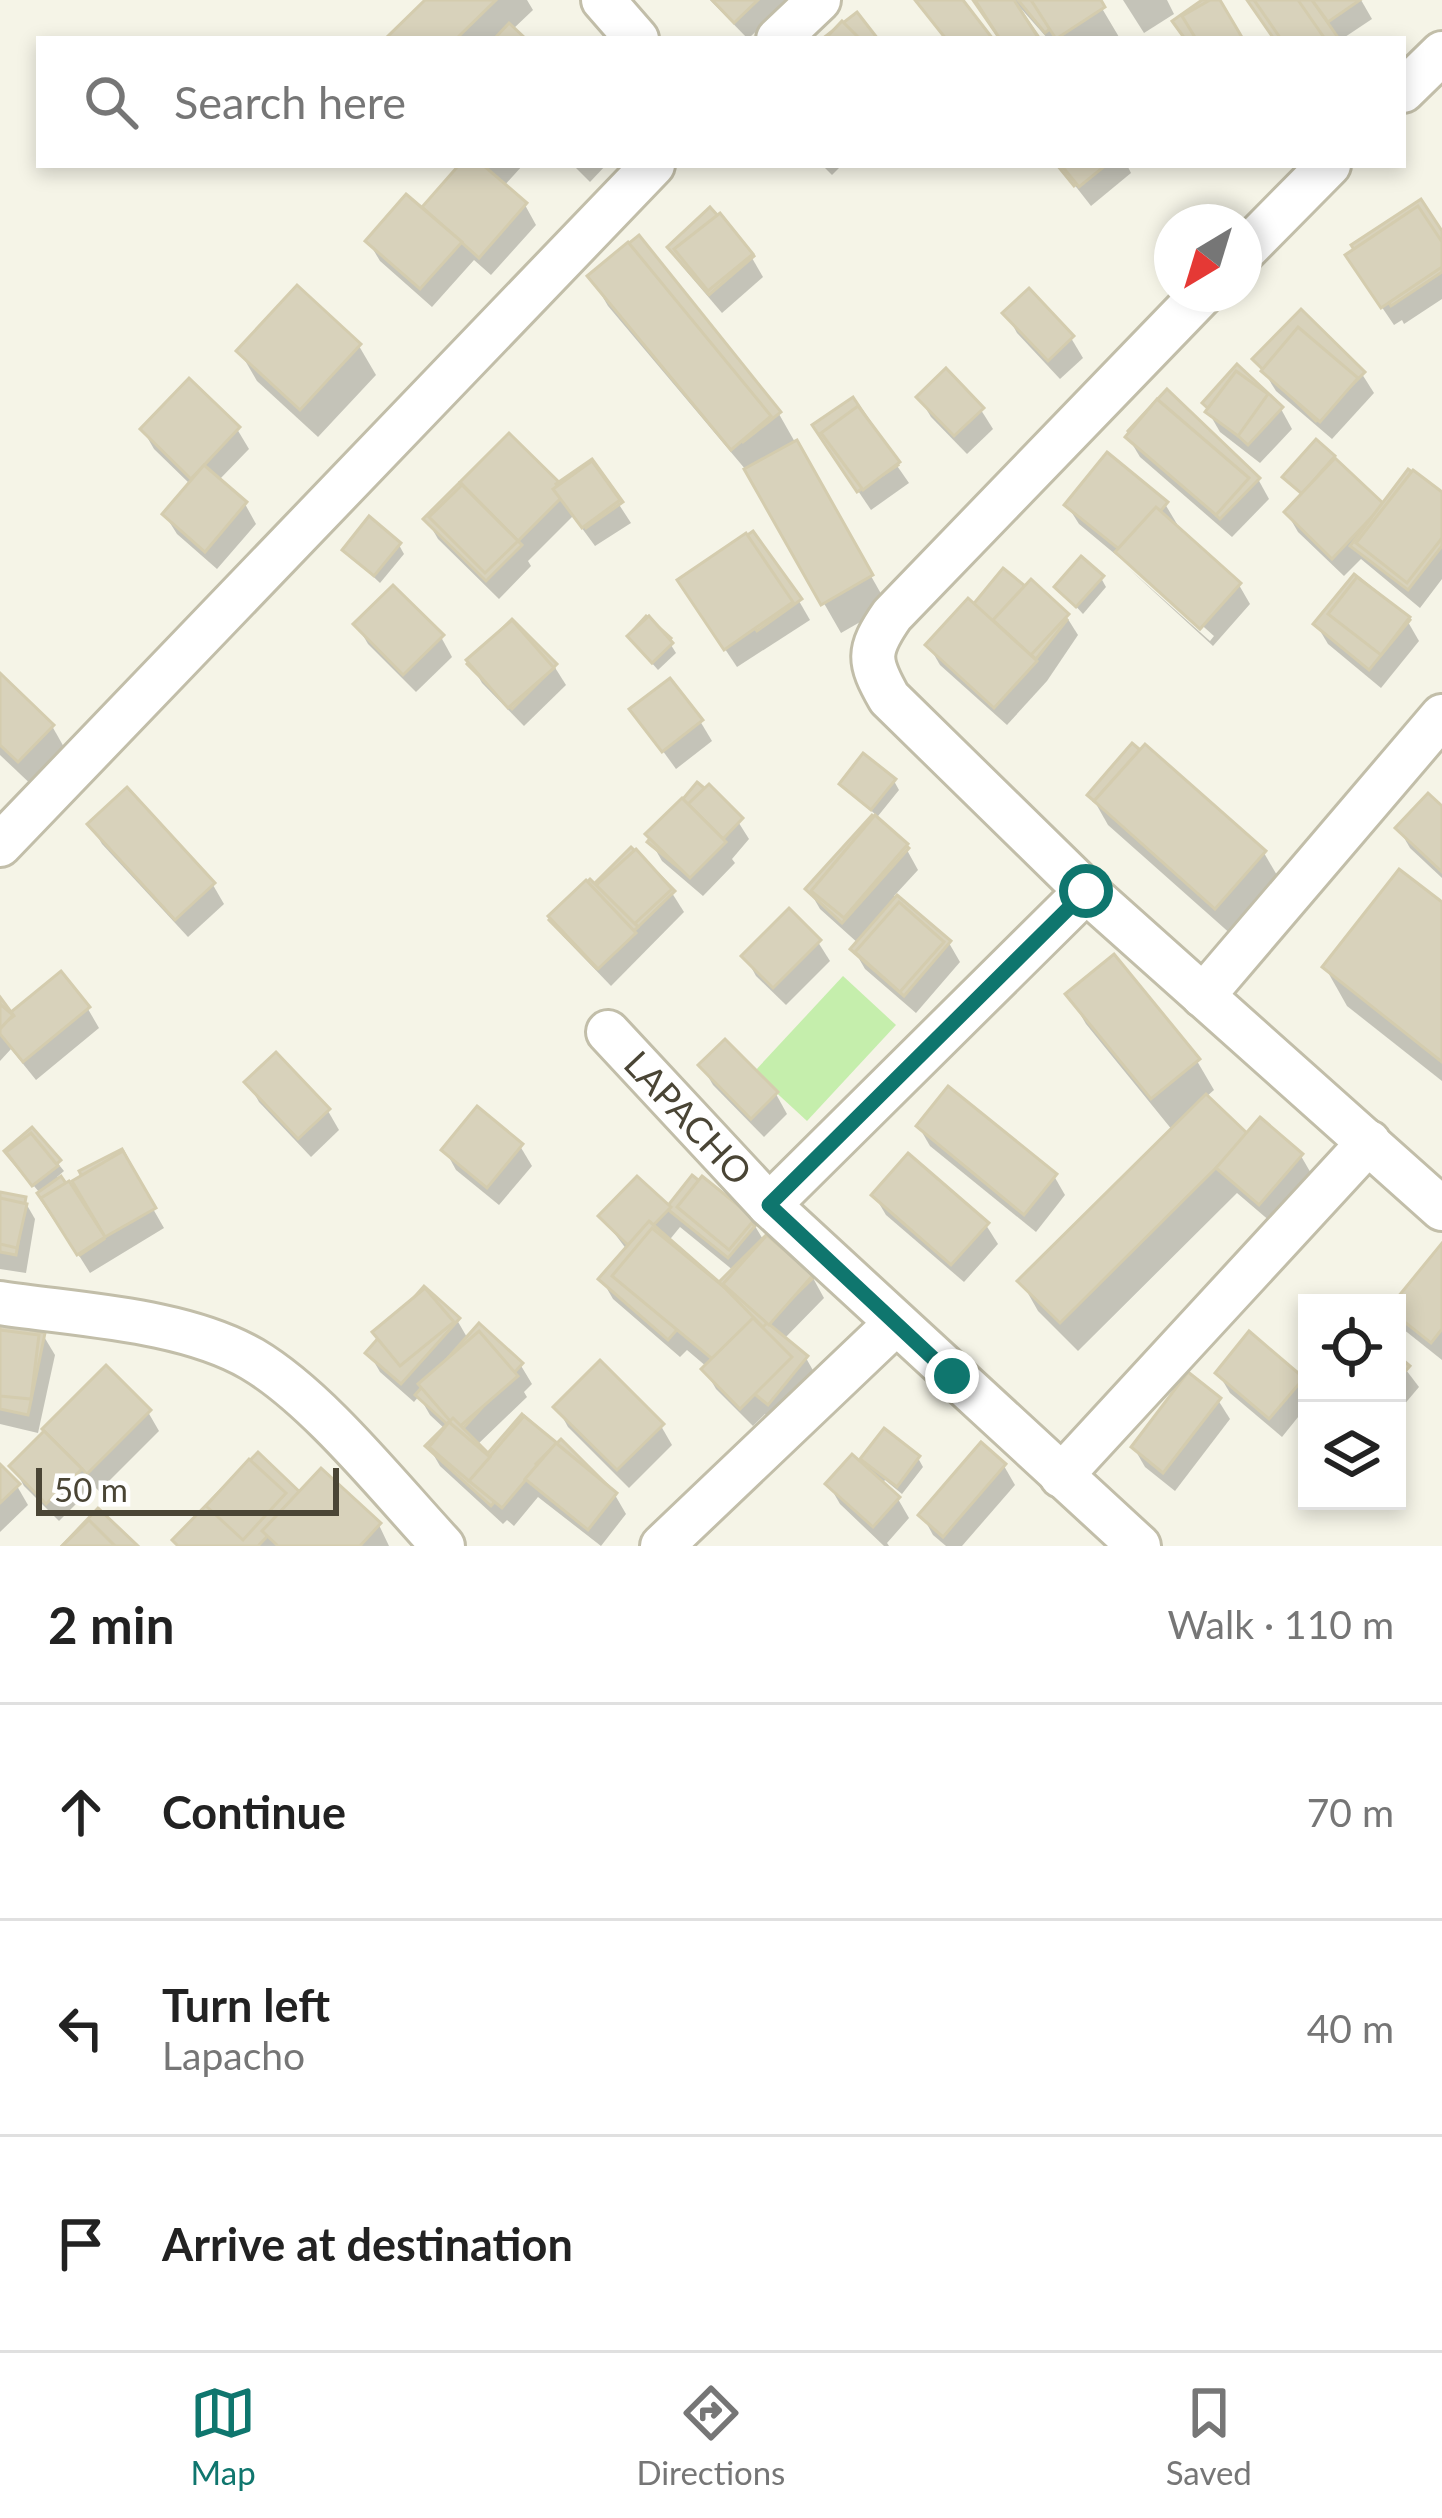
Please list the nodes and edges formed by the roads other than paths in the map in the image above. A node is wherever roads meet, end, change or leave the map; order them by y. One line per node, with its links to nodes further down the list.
1 (603, 0): 3 (street)
2 (818, 0): 4 (street)
3 (634, 36)
4 (781, 36)
5 (1442, 53): 6 (street)
6 (1406, 88)
7 (650, 168): 12 (street)
8 (1326, 168): 9 (street)
9 (1262, 233)
10 (1185, 312): 13 (street)
11 (1442, 716): 14 (street)
12 (0, 845)
13 (1086, 891): 14 (street); 17 (street)
14 (1203, 996): 16 (street)
15 (608, 1032): 17 (street, LAPACHO)
16 (1369, 1142): 18 (street); 21 (street)
17 (769, 1205): 20 (street, LAPACHO)
18 (1442, 1209)
19 (0, 1303): 22 (street)
20 (896, 1323): 21 (street, LAPACHO); 23 (street)
21 (1061, 1476): 24 (street, LAPACHO)
22 (443, 1546)
23 (662, 1546)
24 (1139, 1546)

